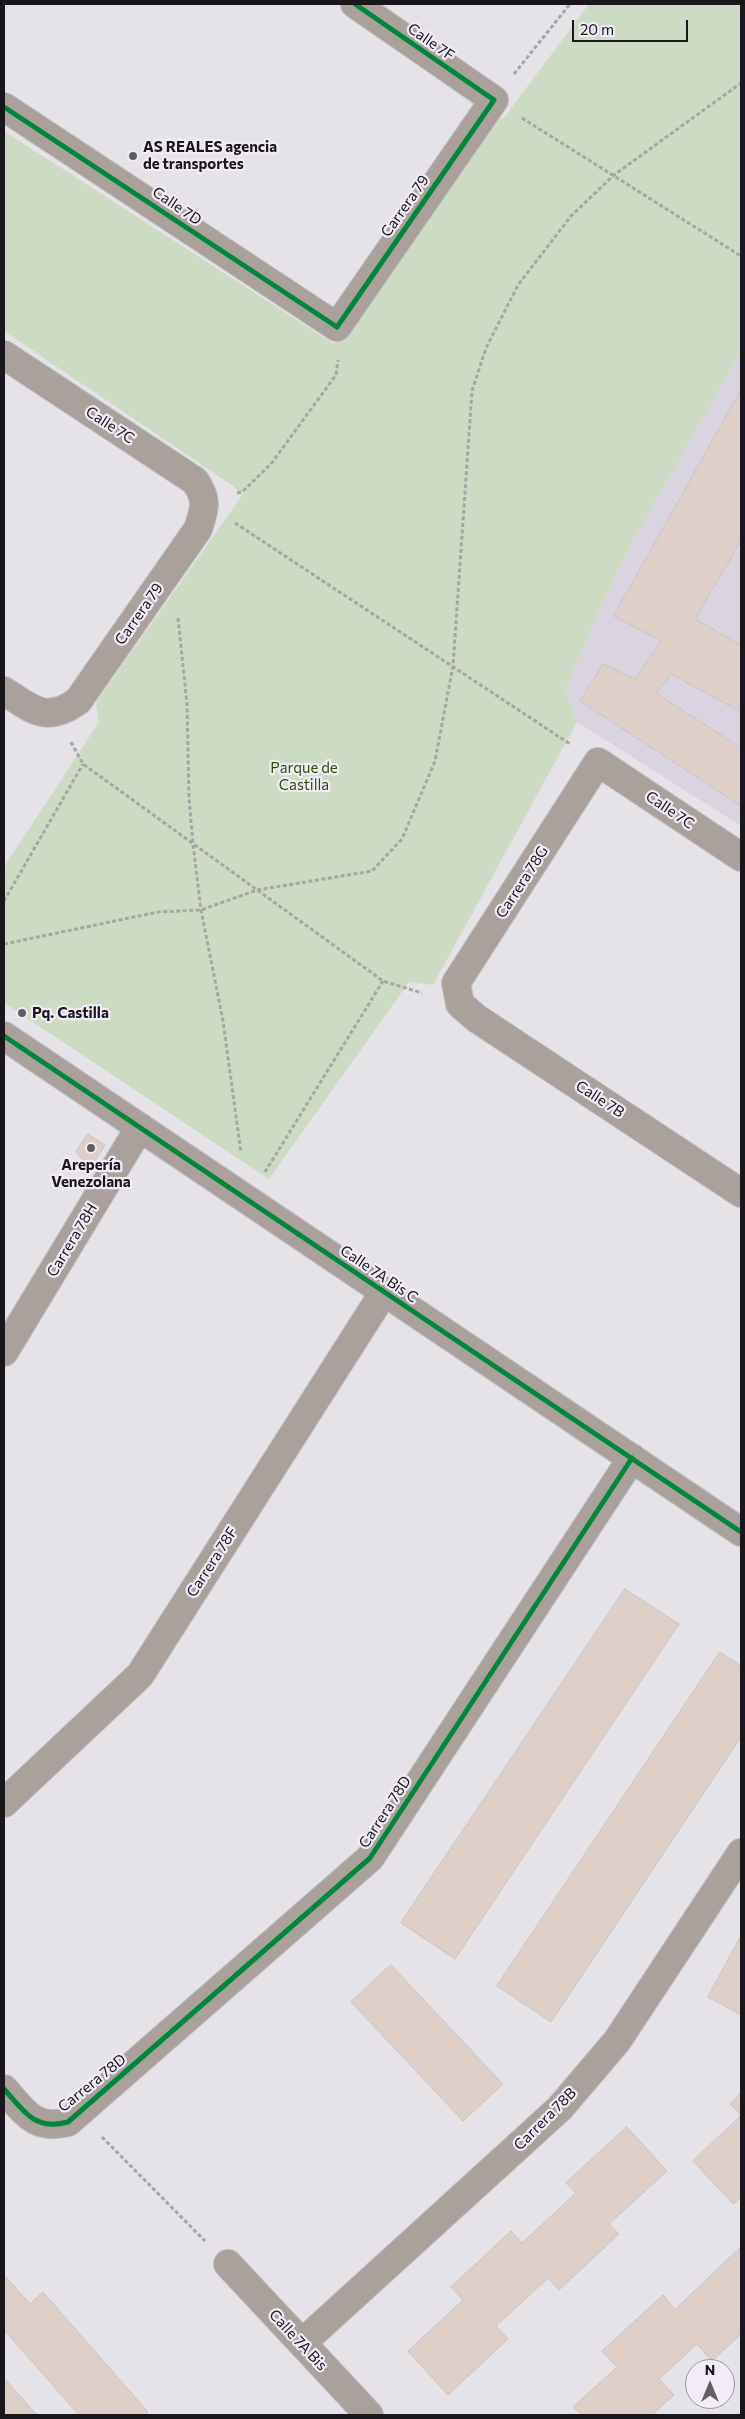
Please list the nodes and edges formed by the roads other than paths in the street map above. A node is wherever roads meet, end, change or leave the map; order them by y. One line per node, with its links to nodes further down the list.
1 (355, 4): 2 (street, Calle 7F)
2 (494, 100): 4 (street, Carrera 79)
3 (4, 106): 4 (street, Calle 7D)
4 (337, 327)
5 (4, 355): 6 (street, Calle 7C)
6 (205, 503): 7 (street, Carrera 79)
7 (4, 691)
8 (598, 762): 9 (street, Calle 7C); 10 (street, Carrera 78G)
9 (741, 857)
10 (460, 1004): 13 (street, Calle 7B)
11 (4, 1036): 12 (street, Calle 7A Bis C)
12 (140, 1127): 14 (street, Calle 7A Bis C); 15 (street, Carrera 78H)
13 (741, 1193)
14 (384, 1292): 16 (street, Calle 7A Bis C); 18 (street, Carrera 78F)
15 (4, 1352)
16 (632, 1458): 17 (street, Calle 7A Bis C); 20 (street, Carrera 78D)
17 (741, 1532)
18 (4, 1803)
19 (741, 1853): 22 (street, Carrera 78B)
20 (4, 2089)
21 (228, 2264): 22 (street, Calle 7A Bis)
22 (302, 2343): 23 (street, Calle 7A Bis)
23 (368, 2415)

